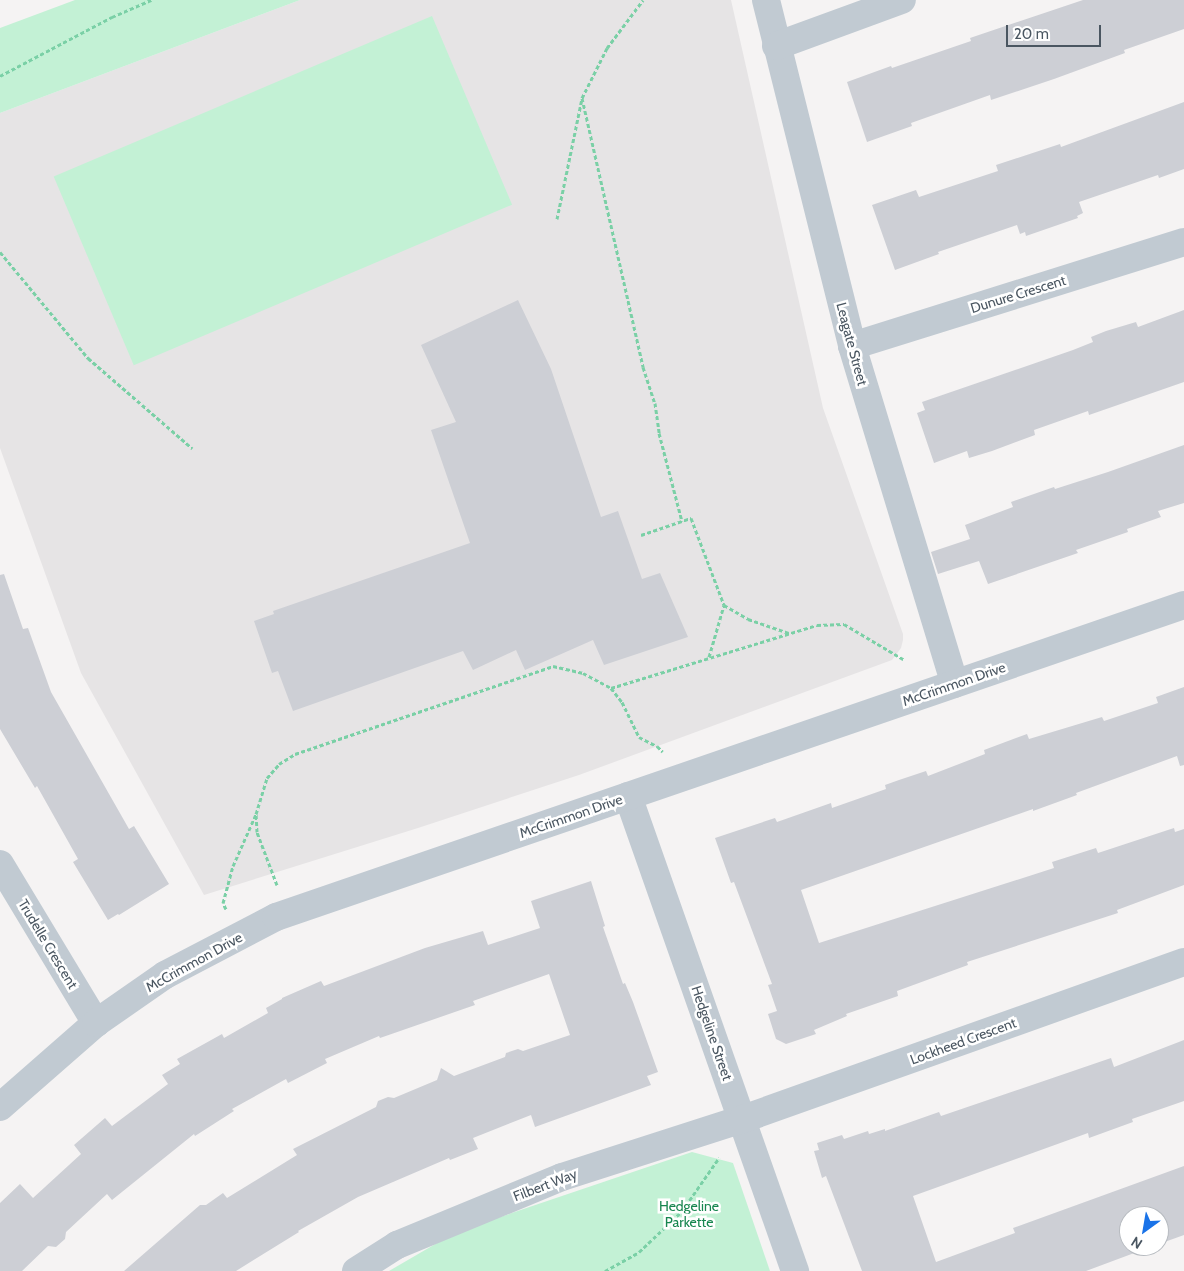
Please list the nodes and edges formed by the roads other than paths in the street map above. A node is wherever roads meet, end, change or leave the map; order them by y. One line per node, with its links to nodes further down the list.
1 (766, 0): 3 (street, Leagate Street)
2 (902, 0): 3 (street)
3 (776, 46): 5 (street, Leagate Street)
4 (1184, 242): 5 (street, Dunure Crescent)
5 (852, 346): 7 (street, Leagate Street)
6 (1184, 605): 7 (street, McCrimmon Drive)
7 (955, 684): 8 (street, McCrimmon Drive)
8 (628, 796): 11 (street, McCrimmon Drive); 13 (street, Hedgeline Street)
9 (0, 864): 11 (street, Trudelle Crescent)
10 (1184, 962): 13 (street, Lockheed Crescent)
11 (96, 1023): 12 (street, McCrimmon Drive)
12 (0, 1107)
13 (743, 1119): 14 (street, Filbert Way); 15 (street, Hedgeline Street)
14 (356, 1271)
15 (795, 1271)

